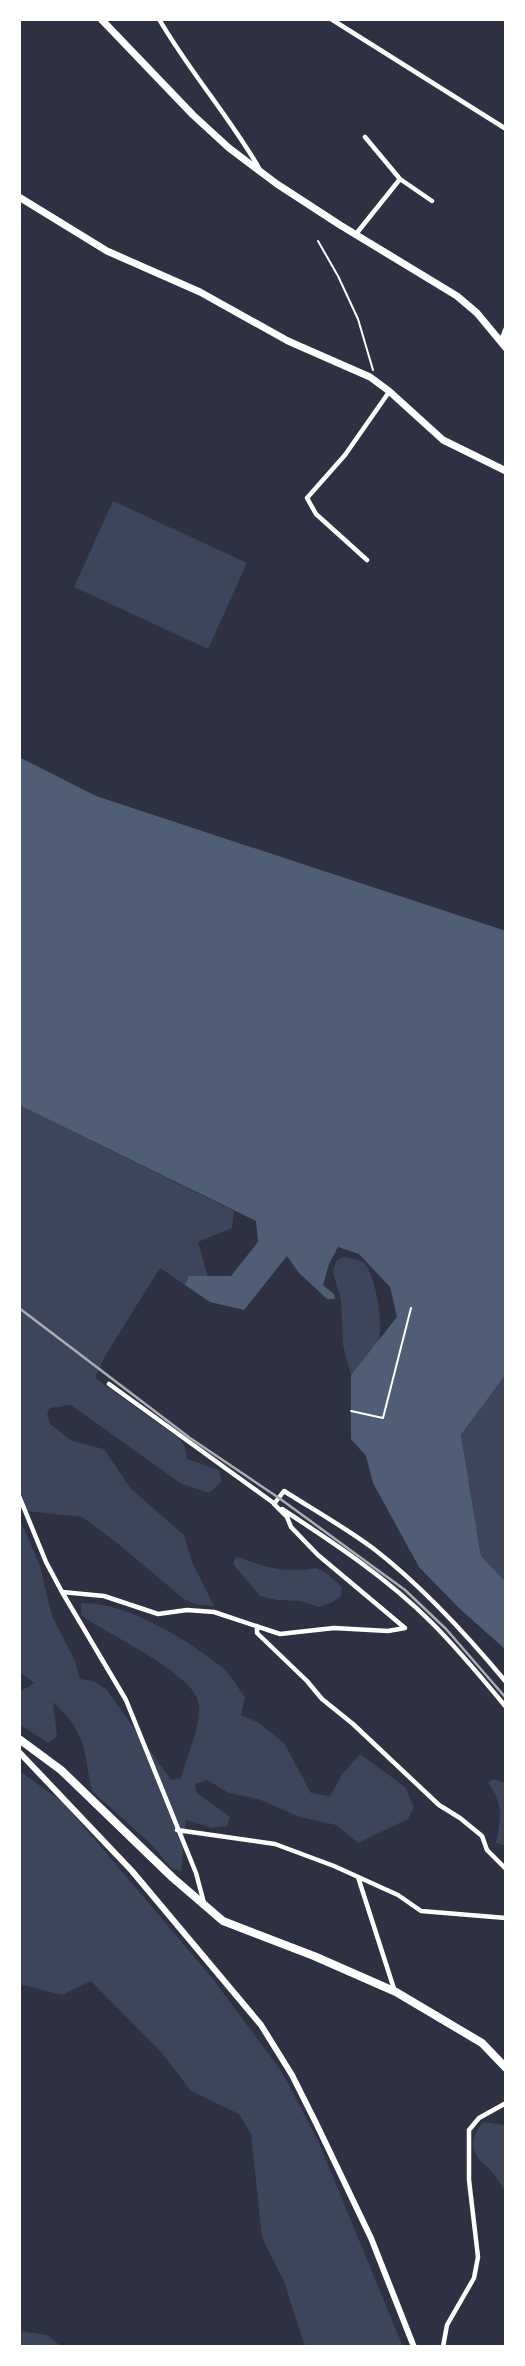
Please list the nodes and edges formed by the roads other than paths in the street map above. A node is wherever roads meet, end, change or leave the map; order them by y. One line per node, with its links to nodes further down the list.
1 (101, 19): 6 (main road)
2 (159, 19): 6 (street)
3 (331, 19): 4 (street)
4 (506, 129)
5 (365, 137): 7 (street)
6 (261, 172): 10 (main road)
7 (400, 179): 9 (street); 10 (street)
8 (19, 197): 14 (main road)
9 (432, 201)
10 (356, 234): 12 (main road)
11 (506, 328): 12 (street)
12 (501, 340): 13 (main road)
13 (506, 348)
14 (389, 391): 15 (main road); 16 (street)
15 (506, 471)
16 (367, 560)
17 (109, 1384): 19 (street)
18 (19, 1496): 20 (street)
19 (274, 1504): 21 (street); 22 (street); 23 (street)
20 (62, 1592): 21 (street); 26 (street)
21 (257, 1626): 27 (street)
22 (506, 1682)
23 (506, 1707)
24 (19, 1739): 29 (highway)
25 (19, 1752): 34 (street)
26 (177, 1830): 28 (street); 29 (street)
27 (506, 1869)
28 (358, 1877): 30 (street); 31 (street)
29 (205, 1908): 31 (highway)
30 (506, 1918)
31 (396, 1992): 32 (highway)
32 (506, 2068)
33 (506, 2103): 35 (street)
34 (414, 2347)
35 (443, 2347)

